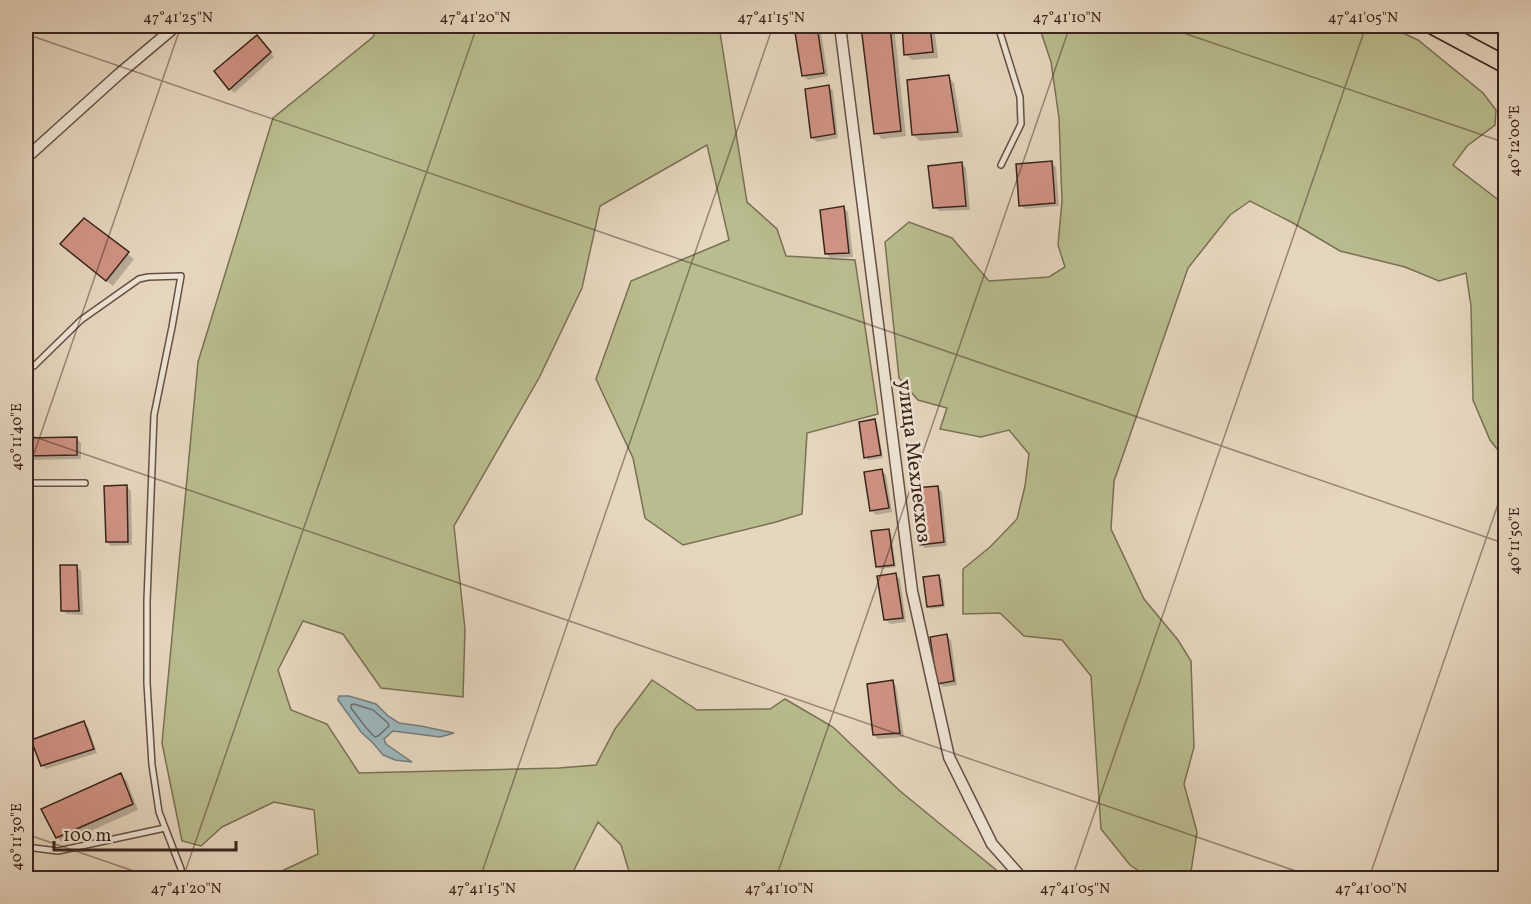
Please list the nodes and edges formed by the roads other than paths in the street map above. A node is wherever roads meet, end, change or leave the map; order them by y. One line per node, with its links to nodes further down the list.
1 (176, 26): 6 (street)
2 (840, 26): 14 (street, улица Мехлесхоз)
3 (998, 26): 7 (lane)
4 (1433, 26): 5 (main road)
5 (1506, 65)
6 (26, 158)
7 (1001, 165)
8 (26, 366): 11 (lane)
9 (26, 483): 10 (lane)
10 (85, 483)
11 (165, 828): 12 (lane); 13 (lane)
12 (26, 847)
13 (181, 879)
14 (1022, 879)

